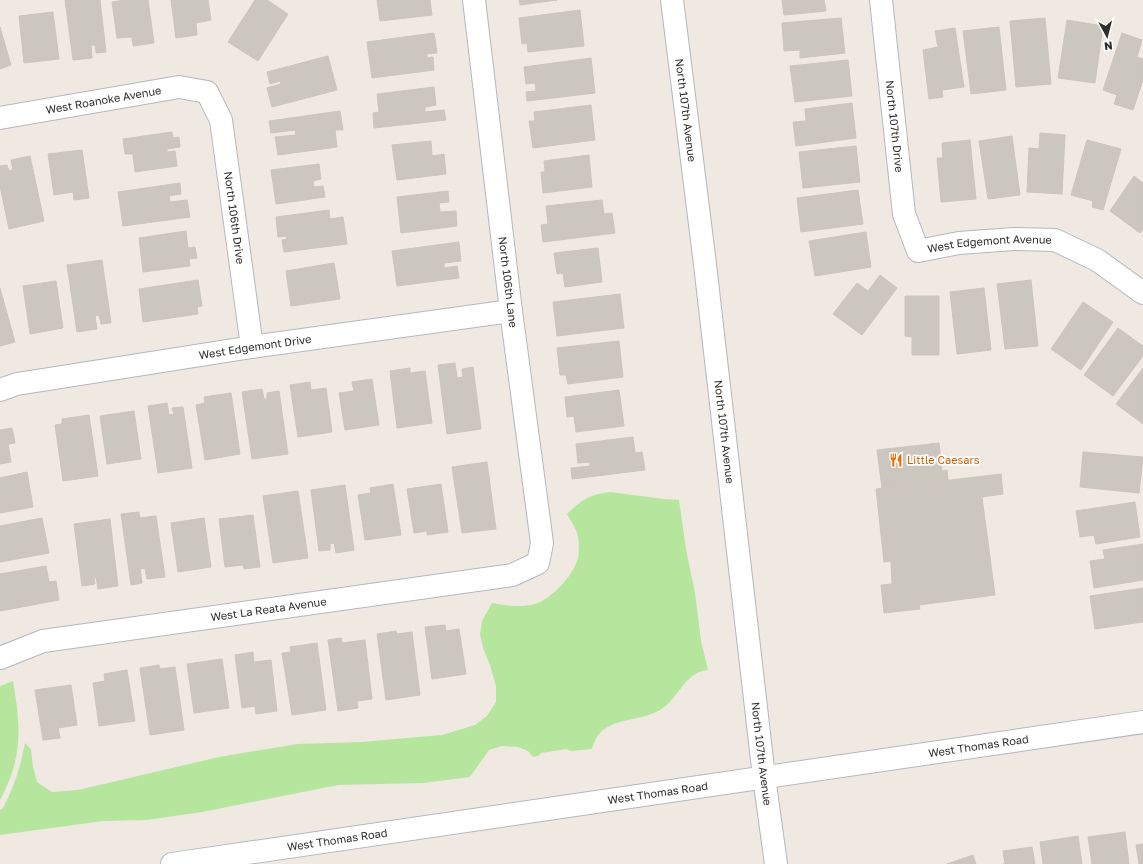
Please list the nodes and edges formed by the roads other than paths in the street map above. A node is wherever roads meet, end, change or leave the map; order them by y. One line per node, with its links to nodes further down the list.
1 (474, 0): 8 (street, North 106th Lane)
2 (672, 0): 14 (street, North 107th Avenue)
3 (880, 0): 6 (street, North 107th Drive)
4 (207, 92): 5 (street, West Roanoke Avenue); 9 (street, North 106th Drive)
5 (0, 118)
6 (918, 251): 7 (street, West Edgemont Avenue)
7 (1143, 293)
8 (511, 311): 9 (street, West Edgemont Drive); 11 (street, North 106th Lane)
9 (252, 347): 10 (street, West Edgemont Drive)
10 (0, 390)
11 (538, 563): 12 (street, West La Reata Avenue)
12 (0, 658)
13 (1143, 722): 14 (street, West Thomas Road)
14 (764, 777): 15 (street, West Thomas Road); 16 (street, North 107th Avenue)
15 (172, 864)
16 (776, 864)

